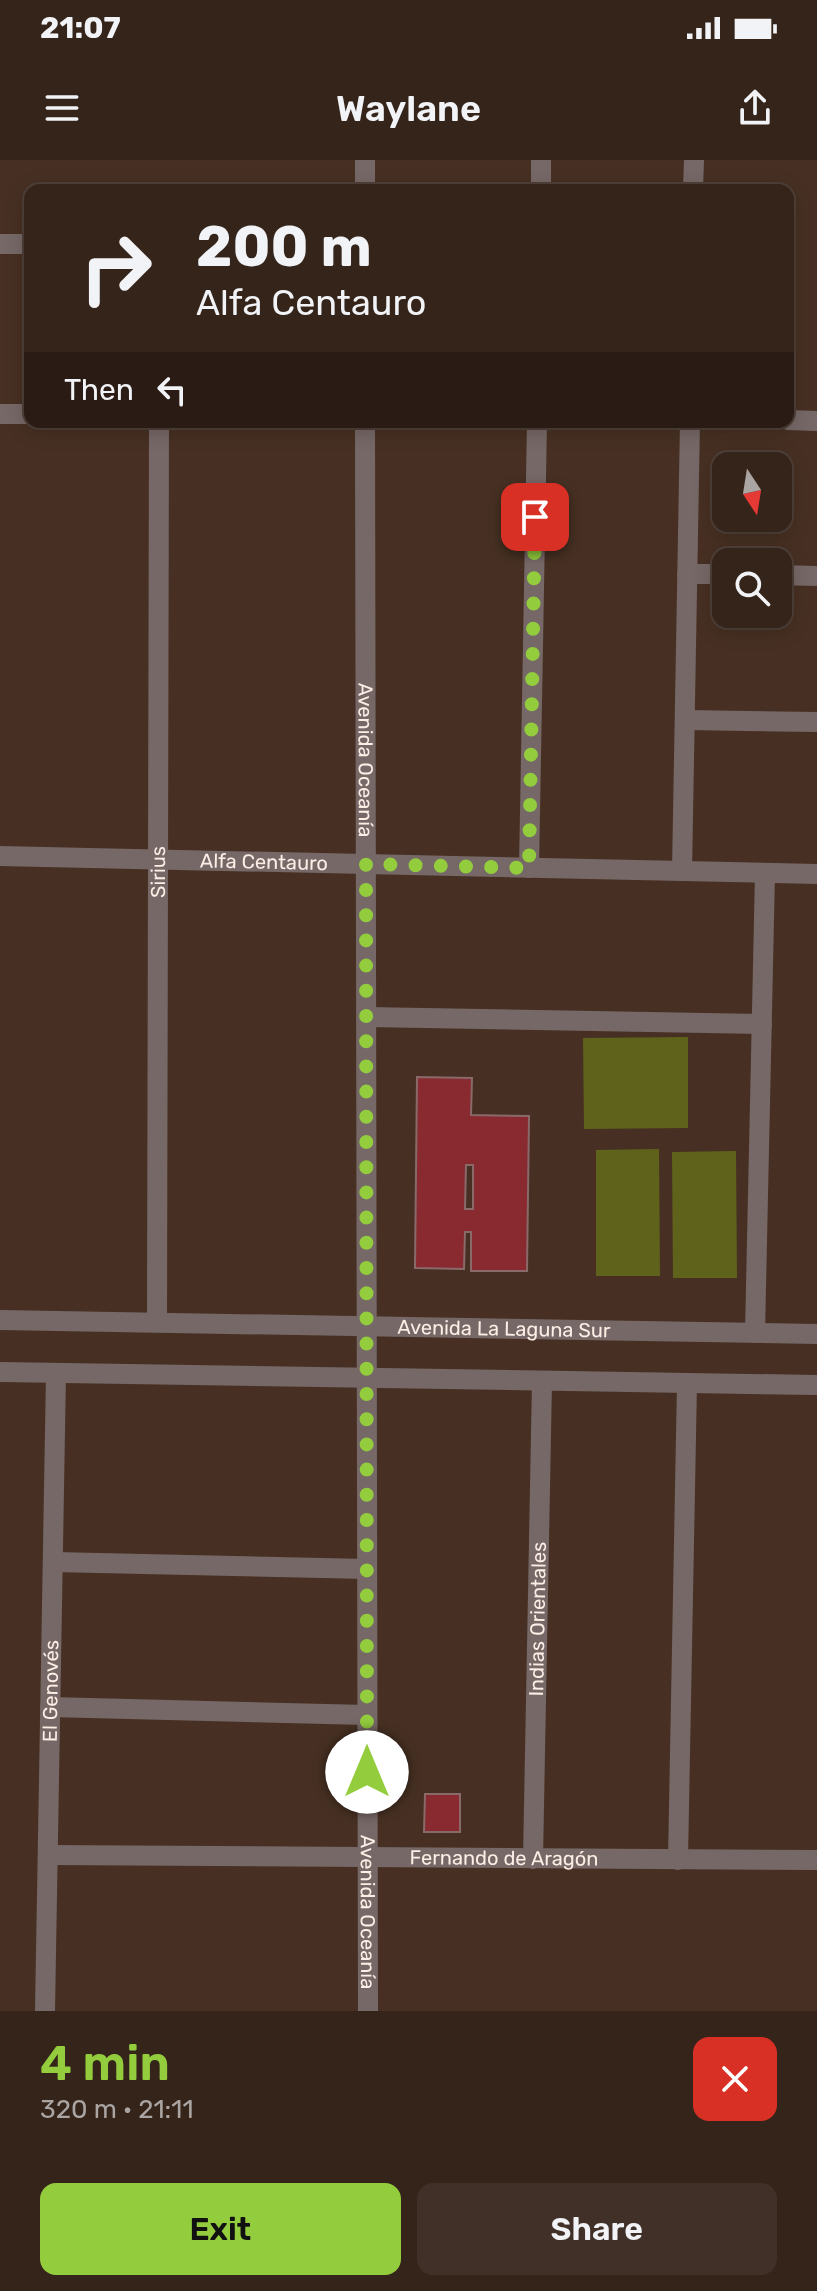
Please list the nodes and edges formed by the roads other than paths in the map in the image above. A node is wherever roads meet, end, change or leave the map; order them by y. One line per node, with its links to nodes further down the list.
1 (365, 160): 4 (street)
2 (541, 160): 5 (street)
3 (694, 160): 6 (street)
4 (365, 184)
5 (541, 184)
6 (693, 184)
7 (0, 244): 8 (street)
8 (24, 244)
9 (0, 414): 10 (street)
10 (24, 414)
11 (794, 420): 12 (street)
12 (817, 421)
13 (159, 428): 24 (street, Sirius)
14 (365, 428): 25 (street, Avenida Oceanía)
15 (537, 428): 26 (street)
16 (690, 428): 17 (street)
17 (687, 574): 18 (street); 21 (street)
18 (712, 574)
19 (792, 575): 20 (street)
20 (817, 576)
21 (685, 720): 22 (street); 27 (street)
22 (817, 722)
23 (0, 856): 24 (street, Alfa Centauro)
24 (158, 859): 25 (street, Alfa Centauro); 33 (street, Sirius)
25 (366, 864): 26 (street, Alfa Centauro); 30 (street, Avenida Oceanía)
26 (529, 868): 27 (street, Alfa Centauro)
27 (682, 871): 28 (street, Alfa Centauro)
28 (765, 873): 29 (street, Alfa Centauro); 31 (street)
29 (817, 874)
30 (367, 1017): 31 (street); 34 (street, Avenida Oceanía)
31 (762, 1024): 35 (street)
32 (0, 1320): 33 (street, Avenida La Laguna Sur)
33 (157, 1322): 34 (street, Avenida La Laguna Sur)
34 (367, 1327): 35 (street, Avenida La Laguna Sur); 39 (street, Avenida Oceanía)
35 (755, 1333): 36 (street, Avenida La Laguna Sur)
36 (817, 1334)
37 (0, 1372): 38 (street)
38 (56, 1373): 39 (street); 43 (street, El Genovés)
39 (367, 1378): 40 (street); 44 (street, Avenida Oceanía)
40 (542, 1381): 41 (street); 49 (street, Indias Orientales)
41 (687, 1383): 42 (street); 50 (street)
42 (817, 1385)
43 (53, 1562): 44 (street); 45 (street, El Genovés)
44 (367, 1569): 46 (street, Avenida Oceanía)
45 (50, 1707): 46 (street); 47 (street, El Genovés)
46 (367, 1715): 48 (street, Avenida Oceanía)
47 (48, 1855): 48 (street, Fernando de Aragón); 52 (street, El Genovés)
48 (367, 1858): 49 (street, Fernando de Aragón); 53 (street, Avenida Oceanía)
49 (533, 1859): 50 (street, Fernando de Aragón)
50 (678, 1860): 51 (street, Fernando de Aragón)
51 (817, 1860)
52 (45, 2011)
53 (368, 2011)

